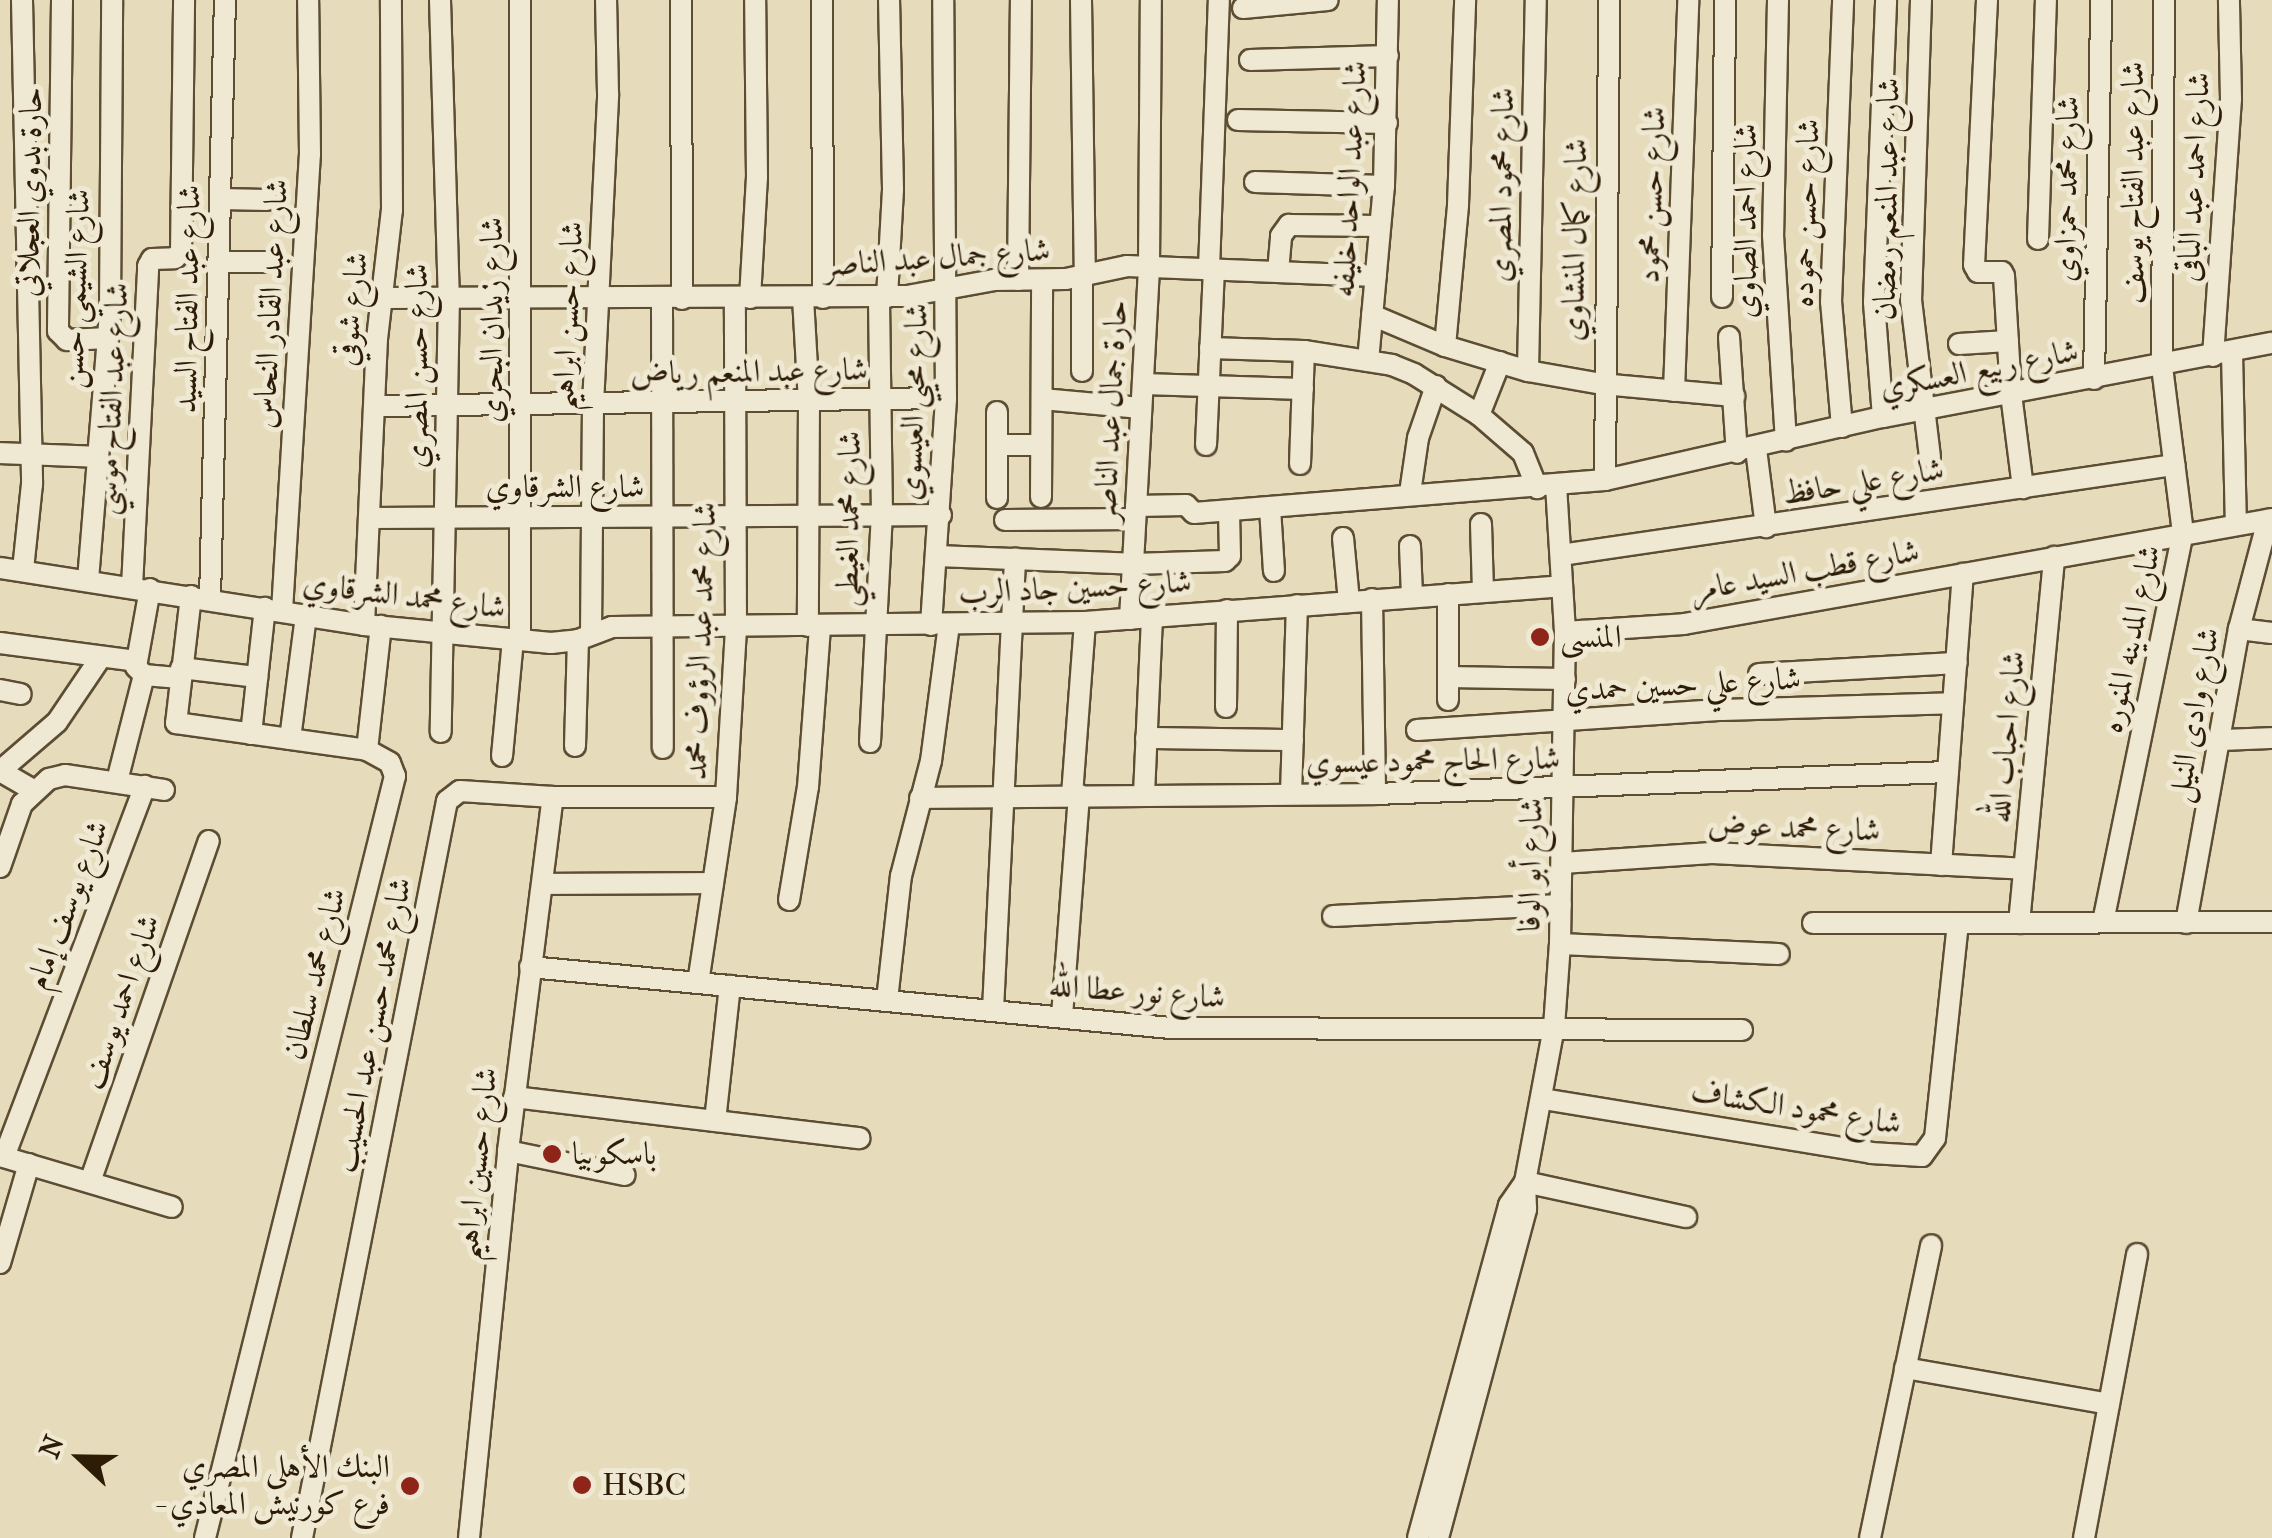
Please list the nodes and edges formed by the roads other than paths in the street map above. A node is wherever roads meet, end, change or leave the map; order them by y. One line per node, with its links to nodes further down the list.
1 (22, 0): 112 (street)
2 (62, 0): 68 (street, حارة بدوي العجلاتي)
3 (112, 0): 68 (street, شارع الشيمي حسن)
4 (184, 0): 154 (street, شارع عبد الفتاح موسي)
5 (225, 0): 43 (street, شارع عبد الفتاح السيد)
6 (308, 0): 162 (street, شارع عبد القادر النحاس)
7 (391, 0): 60 (street, شارع شوقي)
8 (440, 0): 57 (street, شارع حسن المصري)
9 (520, 0): 61 (street, شارع زيدان البحري)
10 (606, 0): 65 (street, شارع حسن ابراهيم)
11 (682, 0): 64 (street)
12 (755, 0): 62 (street, شارع محمد عبد الرؤوف محمد)
13 (822, 0): 63 (street)
14 (889, 0): 58 (street, شارع محمد الغيطي)
15 (944, 0): 56 (street, شارع محيي العيسوي)
16 (1021, 0): 54 (street)
17 (1081, 0): 52 (street)
18 (1151, 0): 49 (street, حارة جمال عبد الناصر)
19 (1220, 0): 50 (street)
20 (1328, 0): 36 (street)
21 (1388, 0): 37 (street, شارع عبد الواحد خليفه)
22 (1465, 0): 72 (street)
23 (1536, 0): 80 (street, شارع محمود المصري)
24 (1609, 0): 83 (street, شارع كمال المنشاوي)
25 (1688, 0): 87 (street, شارع حسن محمود)
26 (1725, 0): 59 (street)
27 (1778, 0): 106 (street, شارع احمد الصاوي)
28 (1843, 0): 105 (street, شارع حسن حموده)
29 (1886, 0): 104 (street)
30 (1921, 0): 101 (street, شارع عبد المنعم رمضان)
31 (1987, 0): 69 (street)
32 (2046, 0): 46 (street)
33 (2101, 0): 81 (street, شارع محمد حمزاوي)
34 (2164, 0): 78 (street, شارع عبد الفتاح يوسف)
35 (2229, 0): 75 (street, شارع احمد عبد الباقى)
36 (1243, 8)
37 (1388, 56): 38 (street); 40 (street, شارع عبد الواحد خليفه)
38 (1250, 60)
39 (1238, 120): 40 (street)
40 (1387, 122): 42 (street, شارع عبد الواحد خليفه)
41 (1256, 182): 42 (street)
42 (1384, 186): 45 (street, شارع عبد الواحد خليفه)
43 (221, 199): 44 (street); 47 (street, شارع عبد الفتاح السيد)
44 (267, 200)
45 (1380, 226): 51 (street); 53 (street, شارع عبد الواحد خليفه)
46 (2038, 239)
47 (220, 262): 48 (street); 158 (street, شارع عبد الفتاح السيد)
48 (266, 262)
49 (1149, 266): 50 (street, شارع جمال عبد الناصر); 52 (street, شارع جمال عبد الناصر); 82 (street, حارة جمال عبد الناصر)
50 (1211, 269): 51 (street, شارع جمال عبد الناصر); 73 (street)
51 (1278, 272): 53 (street, شارع جمال عبد الناصر)
52 (1083, 273): 55 (street, شارع جمال عبد الناصر); 79 (street)
53 (1376, 276): 66 (street, شارع عبد الواحد خليفه)
54 (1018, 280): 55 (street, شارع جمال عبد الناصر); 56 (street, شارع جمال عبد الناصر)
55 (1042, 280): 91 (street)
56 (947, 288): 58 (street, شارع جمال عبد الناصر); 90 (street, شارع محيي العيسوي)
57 (449, 297): 60 (street, شارع جمال عبد الناصر); 61 (street, شارع جمال عبد الناصر); 96 (street, شارع حسن المصري)
58 (883, 297): 63 (street, شارع جمال عبد الناصر); 92 (street, شارع محمد الغيطي)
59 (1722, 297)
60 (382, 298): 99 (street, شارع شوقي)
61 (522, 298): 65 (street, شارع جمال عبد الناصر); 97 (street, شارع زيدان البحري)
62 (742, 298): 63 (street, شارع جمال عبد الناصر); 64 (street, شارع جمال عبد الناصر); 94 (street, شارع محمد عبد الرؤوف محمد)
63 (813, 298): 93 (street)
64 (672, 299): 65 (street, شارع جمال عبد الناصر); 95 (street)
65 (598, 300): 98 (street, شارع حسن ابراهيم)
66 (1372, 315): 72 (street); 76 (street, شارع عبد الواحد خليفه)
67 (1729, 336): 89 (street)
68 (108, 338): 113 (street, شارع الشيمي حسن)
69 (2008, 340): 70 (street); 88 (street)
70 (1958, 344)
71 (2272, 344): 75 (street, شارع ربيع العسكري)
72 (1445, 346): 77 (street)
73 (1210, 348): 74 (street); 84 (street)
74 (1304, 351): 76 (street); 86 (street)
75 (2223, 354): 78 (street, شارع ربيع العسكري); 138 (street, شارع احمد عبد الباقى)
76 (1368, 361): 85 (street)
77 (1500, 362): 80 (street); 103 (street)
78 (2162, 366): 81 (street, شارع ربيع العسكري); 116 (street, شارع المدينه المنوره)
79 (1082, 371)
80 (1528, 371): 83 (street)
81 (2094, 379): 88 (street, شارع ربيع العسكري)
82 (1142, 384): 84 (street); 100 (street, حارة جمال عبد الناصر)
83 (1602, 384): 87 (street); 117 (street, شارع كمال المنشاوي)
84 (1208, 386): 86 (street); 108 (street)
85 (1436, 386): 103 (street); 120 (street)
86 (1303, 389): 115 (street)
87 (1674, 392): 89 (street)
88 (2011, 394): 101 (street, شارع ربيع العسكري); 119 (street)
89 (1734, 396): 110 (street)
90 (946, 398): 92 (street, شارع عبد المنعم رياض); 127 (street, شارع محيي العيسوي)
91 (1042, 399): 100 (street); 107 (street)
92 (881, 400): 93 (street, شارع عبد المنعم رياض); 126 (street, شارع محمد الغيطي)
93 (810, 401): 94 (street, شارع عبد المنعم رياض); 130 (street)
94 (735, 403): 95 (street, شارع عبد المنعم رياض); 129 (street, شارع محمد عبد الرؤوف محمد)
95 (662, 404): 98 (street, شارع عبد المنعم رياض); 128 (street)
96 (447, 405): 97 (street, شارع عبد المنعم رياض); 99 (street, شارع عبد المنعم رياض); 131 (street, شارع حسن المصري)
97 (522, 405): 98 (street, شارع عبد المنعم رياض); 132 (street, شارع زيدان البحري)
98 (593, 405): 133 (street, شارع حسن ابراهيم)
99 (374, 406): 134 (street, شارع شوقي)
100 (1142, 408): 125 (street, حارة جمال عبد الناصر)
101 (1924, 410): 104 (street, شارع ربيع العسكري); 114 (street, شارع عبد المنعم رمضان)
102 (997, 412): 109 (street)
103 (1479, 415): 118 (street)
104 (1884, 418): 105 (street, شارع ربيع العسكري)
105 (1842, 427): 106 (street, شارع ربيع العسكري)
106 (1786, 441): 110 (street, شارع ربيع العسكري)
107 (1040, 444): 109 (street); 121 (street)
108 (1206, 445)
109 (997, 446): 122 (street)
110 (1747, 451): 117 (street, شارع ربيع العسكري); 139 (street)
111 (0, 453): 112 (street)
112 (32, 456): 113 (street); 149 (street)
113 (98, 457): 152 (street, شارع الشيمي حسن)
114 (1930, 457)
115 (1300, 464)
116 (2174, 464): 119 (street, شارع علي حافظ); 140 (street, شارع المدينه المنوره)
117 (1604, 480): 118 (street, شارع ربيع العسكري)
118 (1547, 487): 120 (street, شارع ربيع العسكري); 143 (street, شارع أبو الوفا)
119 (2023, 488): 139 (street, شارع علي حافظ)
120 (1410, 493): 123 (street, شارع ربيع العسكري)
121 (1041, 497)
122 (997, 498)
123 (1270, 508): 124 (street, شارع ربيع العسكري); 150 (street)
124 (1229, 511): 125 (street, شارع ربيع العسكري); 147 (street)
125 (1136, 512): 136 (street, شارع ربيع العسكري); 147 (street, حارة جمال عبد الناصر)
126 (882, 515): 127 (street, شارع الشرقاوي); 130 (street, شارع الشرقاوي); 172 (street, شارع محمد الغيطي)
127 (941, 515): 144 (street, شارع محيي العيسوي)
128 (663, 516): 129 (street, شارع الشرقاوي); 133 (street, شارع الشرقاوي); 174 (street)
129 (736, 516): 130 (street, شارع الشرقاوي); 173 (street, شارع محمد عبد الرؤوف محمد)
130 (808, 516): 171 (street)
131 (445, 517): 132 (street, شارع الشرقاوي); 134 (street, شارع الشرقاوي); 177 (street, شارع حسن المصري)
132 (521, 517): 133 (street, شارع الشرقاوي); 180 (street, شارع زيدان البحري)
133 (592, 517): 179 (street, شارع حسن ابراهيم)
134 (369, 518): 170 (street, شارع شوقي)
135 (2270, 519): 138 (street, شارع قطب السيد عامر); 175 (street, شارع وادى النيل)
136 (1004, 520)
137 (1482, 524): 155 (street)
138 (2236, 525): 140 (street, شارع قطب السيد عامر)
139 (1766, 528): 143 (street, شارع علي حافظ)
140 (2184, 534): 145 (street, شارع قطب السيد عامر); 230 (street, شارع المدينه المنوره)
141 (1343, 538): 160 (street)
142 (1410, 546): 157 (street)
143 (1560, 555): 153 (street, شارع أبو الوفا)
144 (938, 556): 146 (street); 169 (street, شارع محيي العيسوي)
145 (2054, 557): 151 (street, شارع قطب السيد عامر); 224 (street, شارع احباب الله)
146 (1015, 559): 147 (street); 168 (street)
147 (1133, 564): 166 (street, حارة جمال عبد الناصر)
148 (0, 568): 149 (street, شارع محمد الشرقاوي)
149 (23, 570): 152 (street, شارع محمد الشرقاوي)
150 (1274, 571)
151 (1962, 574): 176 (street, شارع قطب السيد عامر); 183 (street)
152 (88, 580): 154 (street, شارع محمد الشرقاوي)
153 (1562, 586): 155 (street, شارع حسين جاد الرب); 176 (street, شارع أبو الوفا)
154 (141, 588): 158 (street, شارع محمد الشرقاوي); 184 (street)
155 (1483, 591): 156 (street, شارع حسين جاد الرب)
156 (1448, 594): 157 (street, شارع حسين جاد الرب); 188 (street)
157 (1412, 596): 159 (street, شارع حسين جاد الرب)
158 (201, 597): 162 (street, شارع محمد الشرقاوي); 185 (street)
159 (1372, 599): 160 (street, شارع حسين جاد الرب); 214 (street)
160 (1348, 601): 161 (street, شارع حسين جاد الرب)
161 (1297, 605): 163 (street, شارع حسين جاد الرب); 200 (street)
162 (274, 609): 164 (street, شارع محمد الشرقاوي); 187 (street, شارع عبد القادر النحاس)
163 (1227, 610): 165 (street, شارع حسين جاد الرب); 192 (street)
164 (306, 615): 170 (street, شارع محمد الشرقاوي); 199 (street)
165 (1152, 617): 166 (street, شارع حسين جاد الرب); 197 (street)
166 (1130, 619): 167 (street, شارع حسين جاد الرب)
167 (1085, 622): 168 (street, شارع حسين جاد الرب); 215 (street)
168 (1013, 624): 169 (street, شارع حسين جاد الرب); 216 (street)
169 (940, 625): 172 (street, شارع حسين جاد الرب); 219 (street, شارع محيي العيسوي)
170 (373, 626): 177 (street, شارع محمد الشرقاوي); 205 (street, شارع شوقي)
171 (814, 626): 172 (street, شارع حسين جاد الرب); 173 (street, شارع حسين جاد الرب); 227 (street)
172 (876, 626): 202 (street, شارع محمد الغيطي)
173 (736, 627): 174 (street, شارع حسين جاد الرب); 217 (street, شارع محمد عبد الرؤوف محمد)
174 (663, 628): 179 (street, شارع حسين جاد الرب); 204 (street)
175 (2239, 630): 178 (street); 201 (street, شارع وادى النيل)
176 (1565, 632): 189 (street, شارع أبو الوفا)
177 (443, 633): 180 (street, شارع محمد الشرقاوي); 195 (street, شارع حسن المصري)
178 (2272, 633)
179 (584, 637): 180 (street, شارع محمد الشرقاوي); 203 (street, شارع حسن ابراهيم)
180 (516, 640): 206 (street, شارع زيدان البحري)
181 (0, 643): 182 (street)
182 (101, 657): 184 (street); 207 (street)
183 (1957, 663): 186 (street); 191 (street)
184 (140, 668): 185 (street); 209 (street)
185 (181, 673): 187 (street); 196 (street)
186 (1760, 674)
187 (257, 677): 196 (street, شارع عبد القادر النحاس)
188 (1448, 677): 189 (street); 190 (street)
189 (1564, 679): 193 (street, شارع أبو الوفا)
190 (1448, 700)
191 (1953, 702): 193 (street, شارع علي حسين حمدي); 208 (street)
192 (1226, 707)
193 (1564, 721): 194 (street, شارع علي حسين حمدي); 210 (street, شارع أبو الوفا)
194 (1417, 730)
195 (441, 732)
196 (251, 734): 199 (street)
197 (1146, 738): 200 (street); 212 (street)
198 (2272, 738): 201 (street)
199 (290, 739): 205 (street)
200 (1292, 740): 213 (street)
201 (2220, 740): 231 (street, شارع وادى النيل)
202 (870, 742)
203 (575, 746)
204 (663, 748)
205 (367, 750): 263 (street, شارع محمد سلطان)
206 (502, 756)
207 (2, 765): 211 (street)
208 (1948, 772): 210 (street, شارع الحاج محمود عيسوي); 222 (street)
209 (117, 781): 211 (street); 251 (street, شارع يوسف إمام)
210 (1563, 788): 214 (street, شارع الحاج محمود عيسوي); 221 (street, شارع أبو الوفا)
211 (33, 790): 223 (street)
212 (1144, 794): 213 (street, شارع الحاج محمود عيسوي); 215 (street, شارع الحاج محمود عيسوي)
213 (1291, 794): 214 (street, شارع الحاج محمود عيسوي)
214 (1375, 794)
215 (1075, 795): 216 (street, شارع الحاج محمود عيسوي); 243 (street)
216 (1007, 796): 219 (street, شارع الحاج محمود عيسوي); 242 (street)
217 (726, 797): 218 (street, شارع محمد حسن عبد الحسيب); 225 (street, شارع محمد عبد الرؤوف محمد)
218 (553, 798): 226 (street, شارع حسين ابراهيم); 264 (street, شارع محمد حسن عبد الحسيب)
219 (920, 798): 241 (street, شارع محيي العيسوي)
220 (209, 841): 254 (street, شارع احمد يوسف)
221 (1562, 863): 222 (street, شارع محمد عوض); 228 (street, شارع أبو الوفا)
222 (1941, 865): 224 (street, شارع محمد عوض)
223 (0, 867)
224 (2024, 869): 235 (street, شارع احباب الله)
225 (713, 883): 226 (street); 239 (street, شارع محمد عبد الرؤوف محمد)
226 (543, 884): 238 (street, شارع حسين ابراهيم)
227 (789, 900)
228 (1561, 906): 229 (street); 236 (street, شارع أبو الوفا)
229 (1333, 916)
230 (2104, 922): 231 (street); 235 (street)
231 (2186, 922): 232 (street)
232 (2272, 922)
233 (1813, 923): 234 (street)
234 (1958, 923): 235 (street); 247 (street, شارع محمود الكشاف)
235 (2019, 923)
236 (1560, 944): 237 (street); 244 (street, شارع أبو الوفا)
237 (1779, 954)
238 (530, 967): 239 (street, شارع نور عطا الله); 246 (street, شارع حسين ابراهيم)
239 (698, 983): 240 (street, شارع نور عطا الله)
240 (730, 986): 241 (street, شارع نور عطا الله); 248 (street)
241 (887, 1000): 242 (street, شارع نور عطا الله)
242 (993, 1010): 243 (street, شارع نور عطا الله)
243 (1062, 1016): 244 (street, شارع نور عطا الله)
244 (1554, 1027): 245 (street, شارع نور عطا الله); 247 (street, شارع أبو الوفا)
245 (1742, 1030)
246 (514, 1098): 248 (street); 250 (street, شارع حسين ابراهيم)
247 (1544, 1100): 255 (street, شارع أبو الوفا)
248 (716, 1121): 249 (street)
249 (860, 1138)
250 (508, 1150): 253 (street); 265 (street, شارع حسين ابراهيم)
251 (2, 1157): 252 (street)
252 (29, 1164): 254 (street); 260 (street)
253 (626, 1175)
254 (90, 1182): 256 (street)
255 (1525, 1182): 257 (street); 266 (street, شارع أبو الوفا); 267 (street, شارع أبو الوفا)
256 (172, 1207)
257 (1686, 1218)
258 (1931, 1245): 261 (street)
259 (2137, 1254): 262 (street)
260 (0, 1263)
261 (1906, 1368): 262 (street); 268 (street)
262 (2109, 1404): 269 (street)
263 (205, 1538)
264 (302, 1538)
265 (469, 1538)
266 (1418, 1538)
267 (1438, 1538)
268 (1870, 1538)
269 (2084, 1538)

